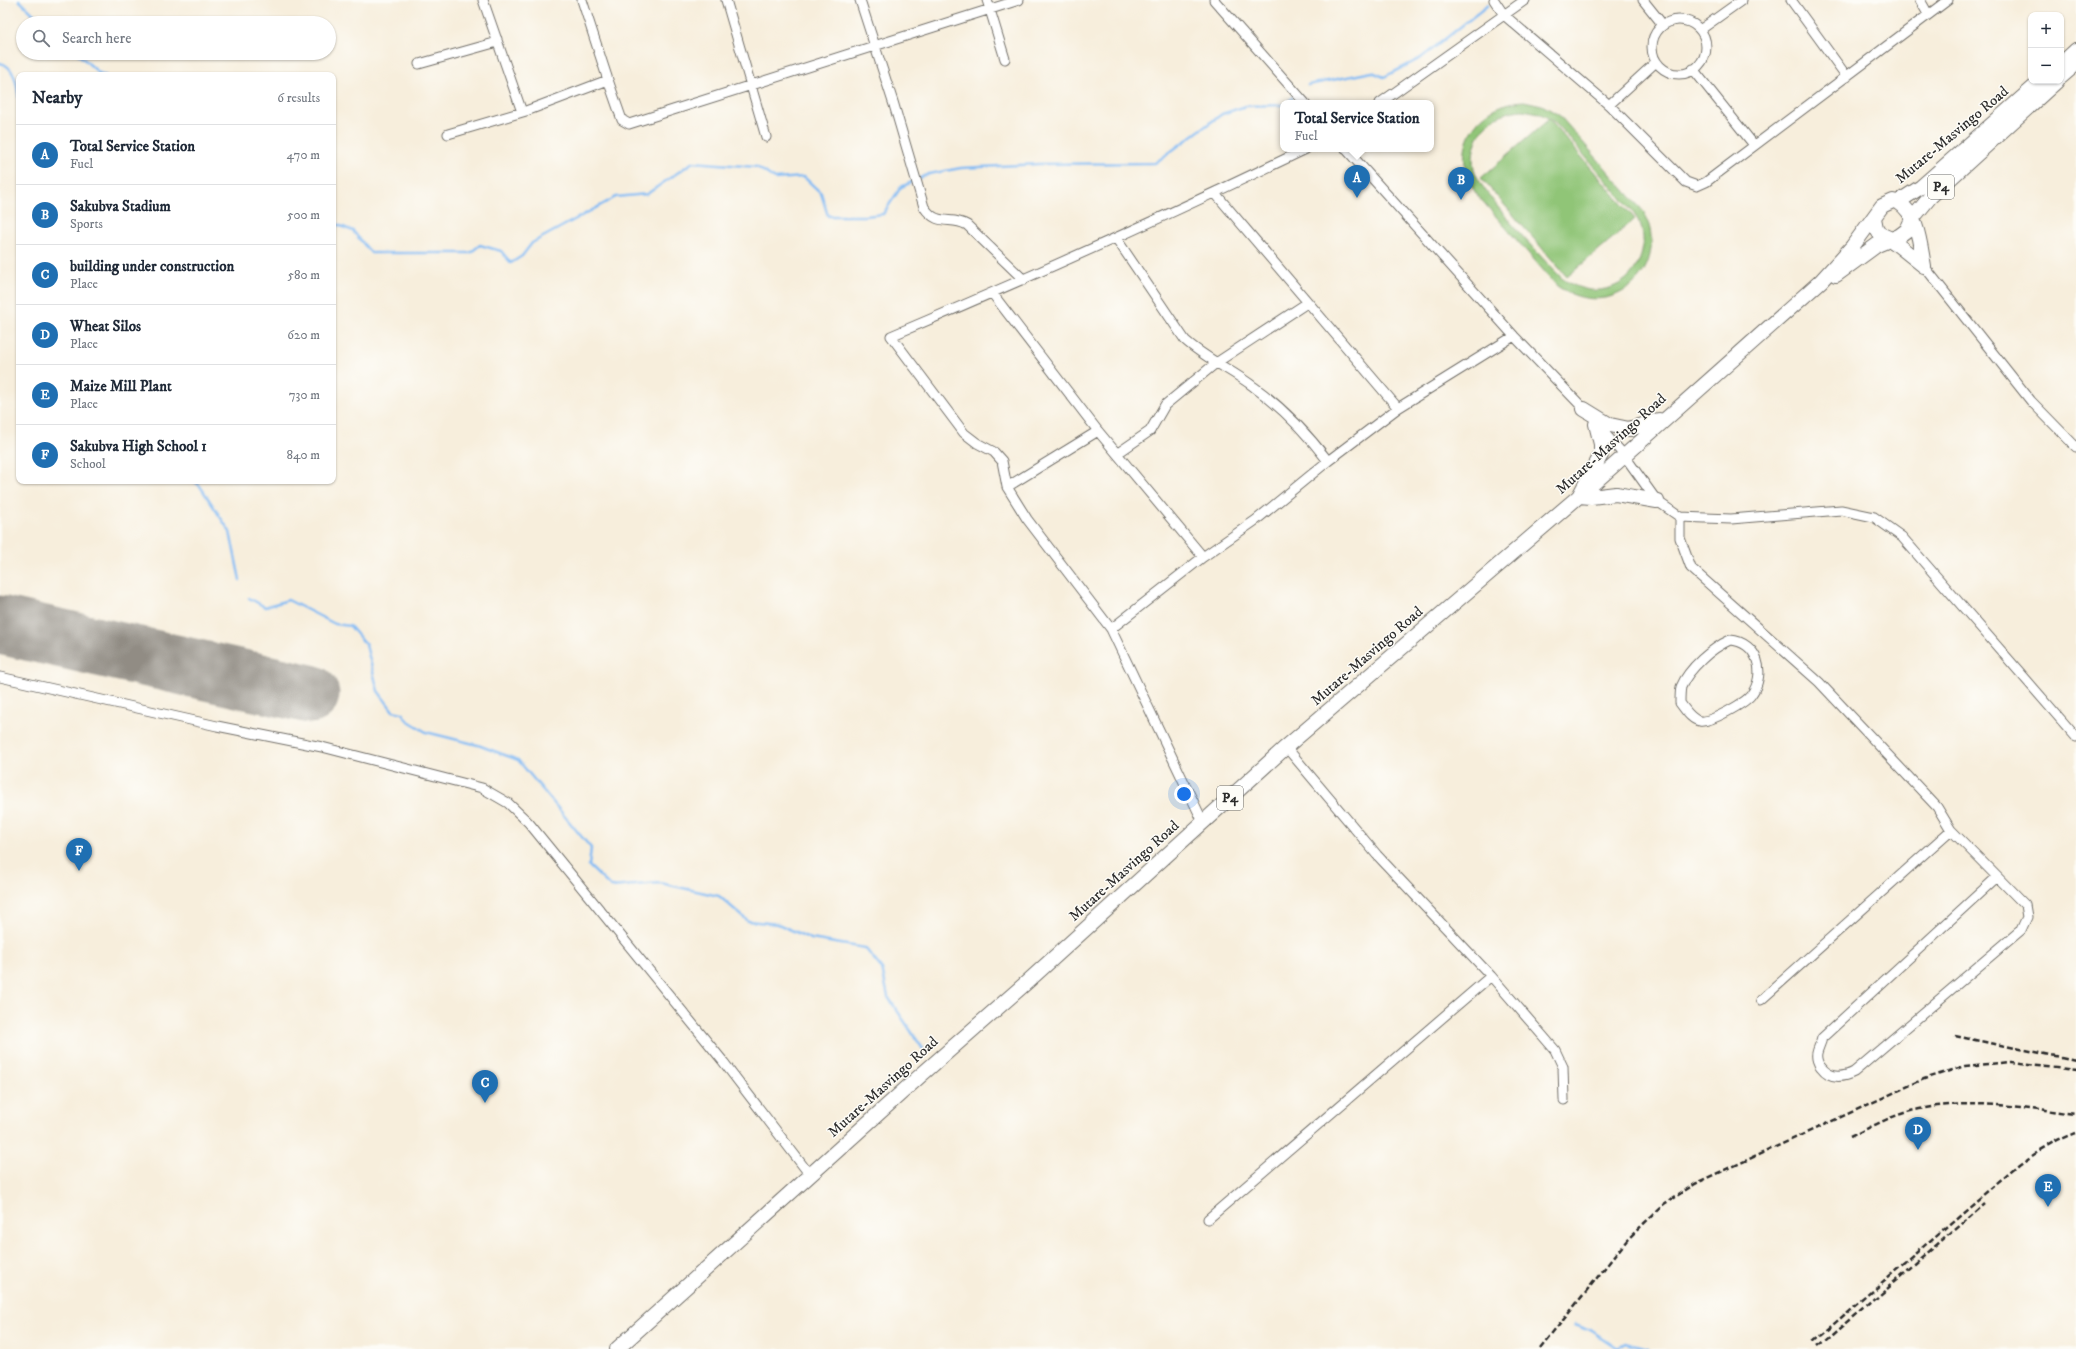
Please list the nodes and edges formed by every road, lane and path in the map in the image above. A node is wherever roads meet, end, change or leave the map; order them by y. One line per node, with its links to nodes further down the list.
1 (483, 0): 20 (street)
2 (583, 0): 31 (street)
3 (726, 0): 32 (street)
4 (860, 0): 21 (street)
5 (987, 0): 15 (street)
6 (1019, 0): 15 (street)
7 (1214, 0): 35 (street)
8 (1494, 0): 17 (street)
9 (1525, 0): 17 (street)
10 (1643, 0): 18 (street)
11 (1742, 0): 19 (street)
12 (1791, 0): 30 (street)
13 (1920, 0): 16 (street)
14 (1948, 0): 16 (street)
15 (990, 10): 21 (street); 23 (street)
16 (1928, 14): 30 (street)
17 (1504, 15): 36 (street); 37 (street)
18 (1663, 25): 19 (street); 25 (street)
19 (1700, 30): 28 (street)
20 (497, 39): 26 (street); 38 (street)
21 (874, 45): 32 (street); 51 (street)
22 (2076, 50): 24 (highway)
23 (1005, 59)
24 (2064, 61)
25 (1656, 62): 28 (street); 37 (street)
26 (419, 64)
27 (2076, 64): 29 (highway)
28 (1693, 70): 41 (street)
29 (2064, 74)
30 (1847, 77): 41 (street)
31 (608, 80): 32 (street); 38 (street)
32 (750, 84): 40 (street)
33 (2038, 84): 45 (highway, Mutare-Masvingo Road / P4)
34 (2054, 84): 47 (highway, Mutare-Masvingo Road / P4)
35 (1303, 100)
36 (1384, 100)
37 (1609, 105): 41 (street)
38 (522, 112): 39 (street)
39 (448, 134)
40 (766, 137)
41 (1754, 145)
42 (1300, 152): 44 (street)
43 (1349, 152): 55 (street)
44 (1215, 193): 48 (street); 54 (street)
45 (1898, 202): 46 (highway, Mutare-Masvingo Road / P4); 47 (highway)
46 (1874, 218): 49 (highway); 52 (highway, Mutare-Masvingo Road / P4)
47 (1912, 219): 49 (highway, Mutare-Masvingo Road / P4); 50 (highway)
48 (1116, 238): 51 (street); 56 (street)
49 (1889, 238): 50 (highway); 52 (highway, Mutare-Masvingo Road / P4)
50 (1924, 266): 62 (street)
51 (1024, 280): 53 (street)
52 (1821, 281): 59 (highway, Mutare-Masvingo Road / P4)
53 (992, 293): 61 (street); 66 (street)
54 (1307, 303): 56 (street); 57 (street)
55 (1514, 336): 57 (street); 58 (street)
56 (1216, 363): 63 (street); 65 (street)
57 (1398, 408): 65 (street)
58 (1584, 409): 59 (highway); 60 (street)
59 (1666, 417): 64 (highway, Mutare-Masvingo Road / P4)
60 (1596, 424): 64 (street); 67 (highway)
61 (1098, 431): 63 (street); 66 (street)
62 (2076, 447)
63 (1118, 453): 70 (street)
64 (1624, 455): 67 (highway, Mutare-Masvingo Road / P4); 68 (street)
65 (1328, 461): 70 (street)
66 (1007, 487): 71 (street)
67 (1579, 496): 68 (highway); 75 (highway, Mutare-Masvingo Road / P4)
68 (1657, 501): 69 (street)
69 (1680, 517): 74 (street); 77 (street)
70 (1203, 557): 71 (street)
71 (1111, 629): 76 (street)
72 (0, 677): 82 (street)
73 (1690, 715): 73 (street)
74 (2076, 737)
75 (1286, 747): 76 (highway, Mutare-Masvingo Road / P4); 79 (street)
76 (1204, 822): 82 (highway, Mutare-Masvingo Road / P4)
77 (1951, 830): 78 (street); 80 (street)
78 (1998, 877): 78 (street)
79 (1491, 976): 81 (street); 83 (street)
80 (1761, 1000)
81 (1564, 1100)
82 (810, 1175): 84 (highway, Mutare-Masvingo Road / P4)
83 (1208, 1220)
84 (617, 1349)

